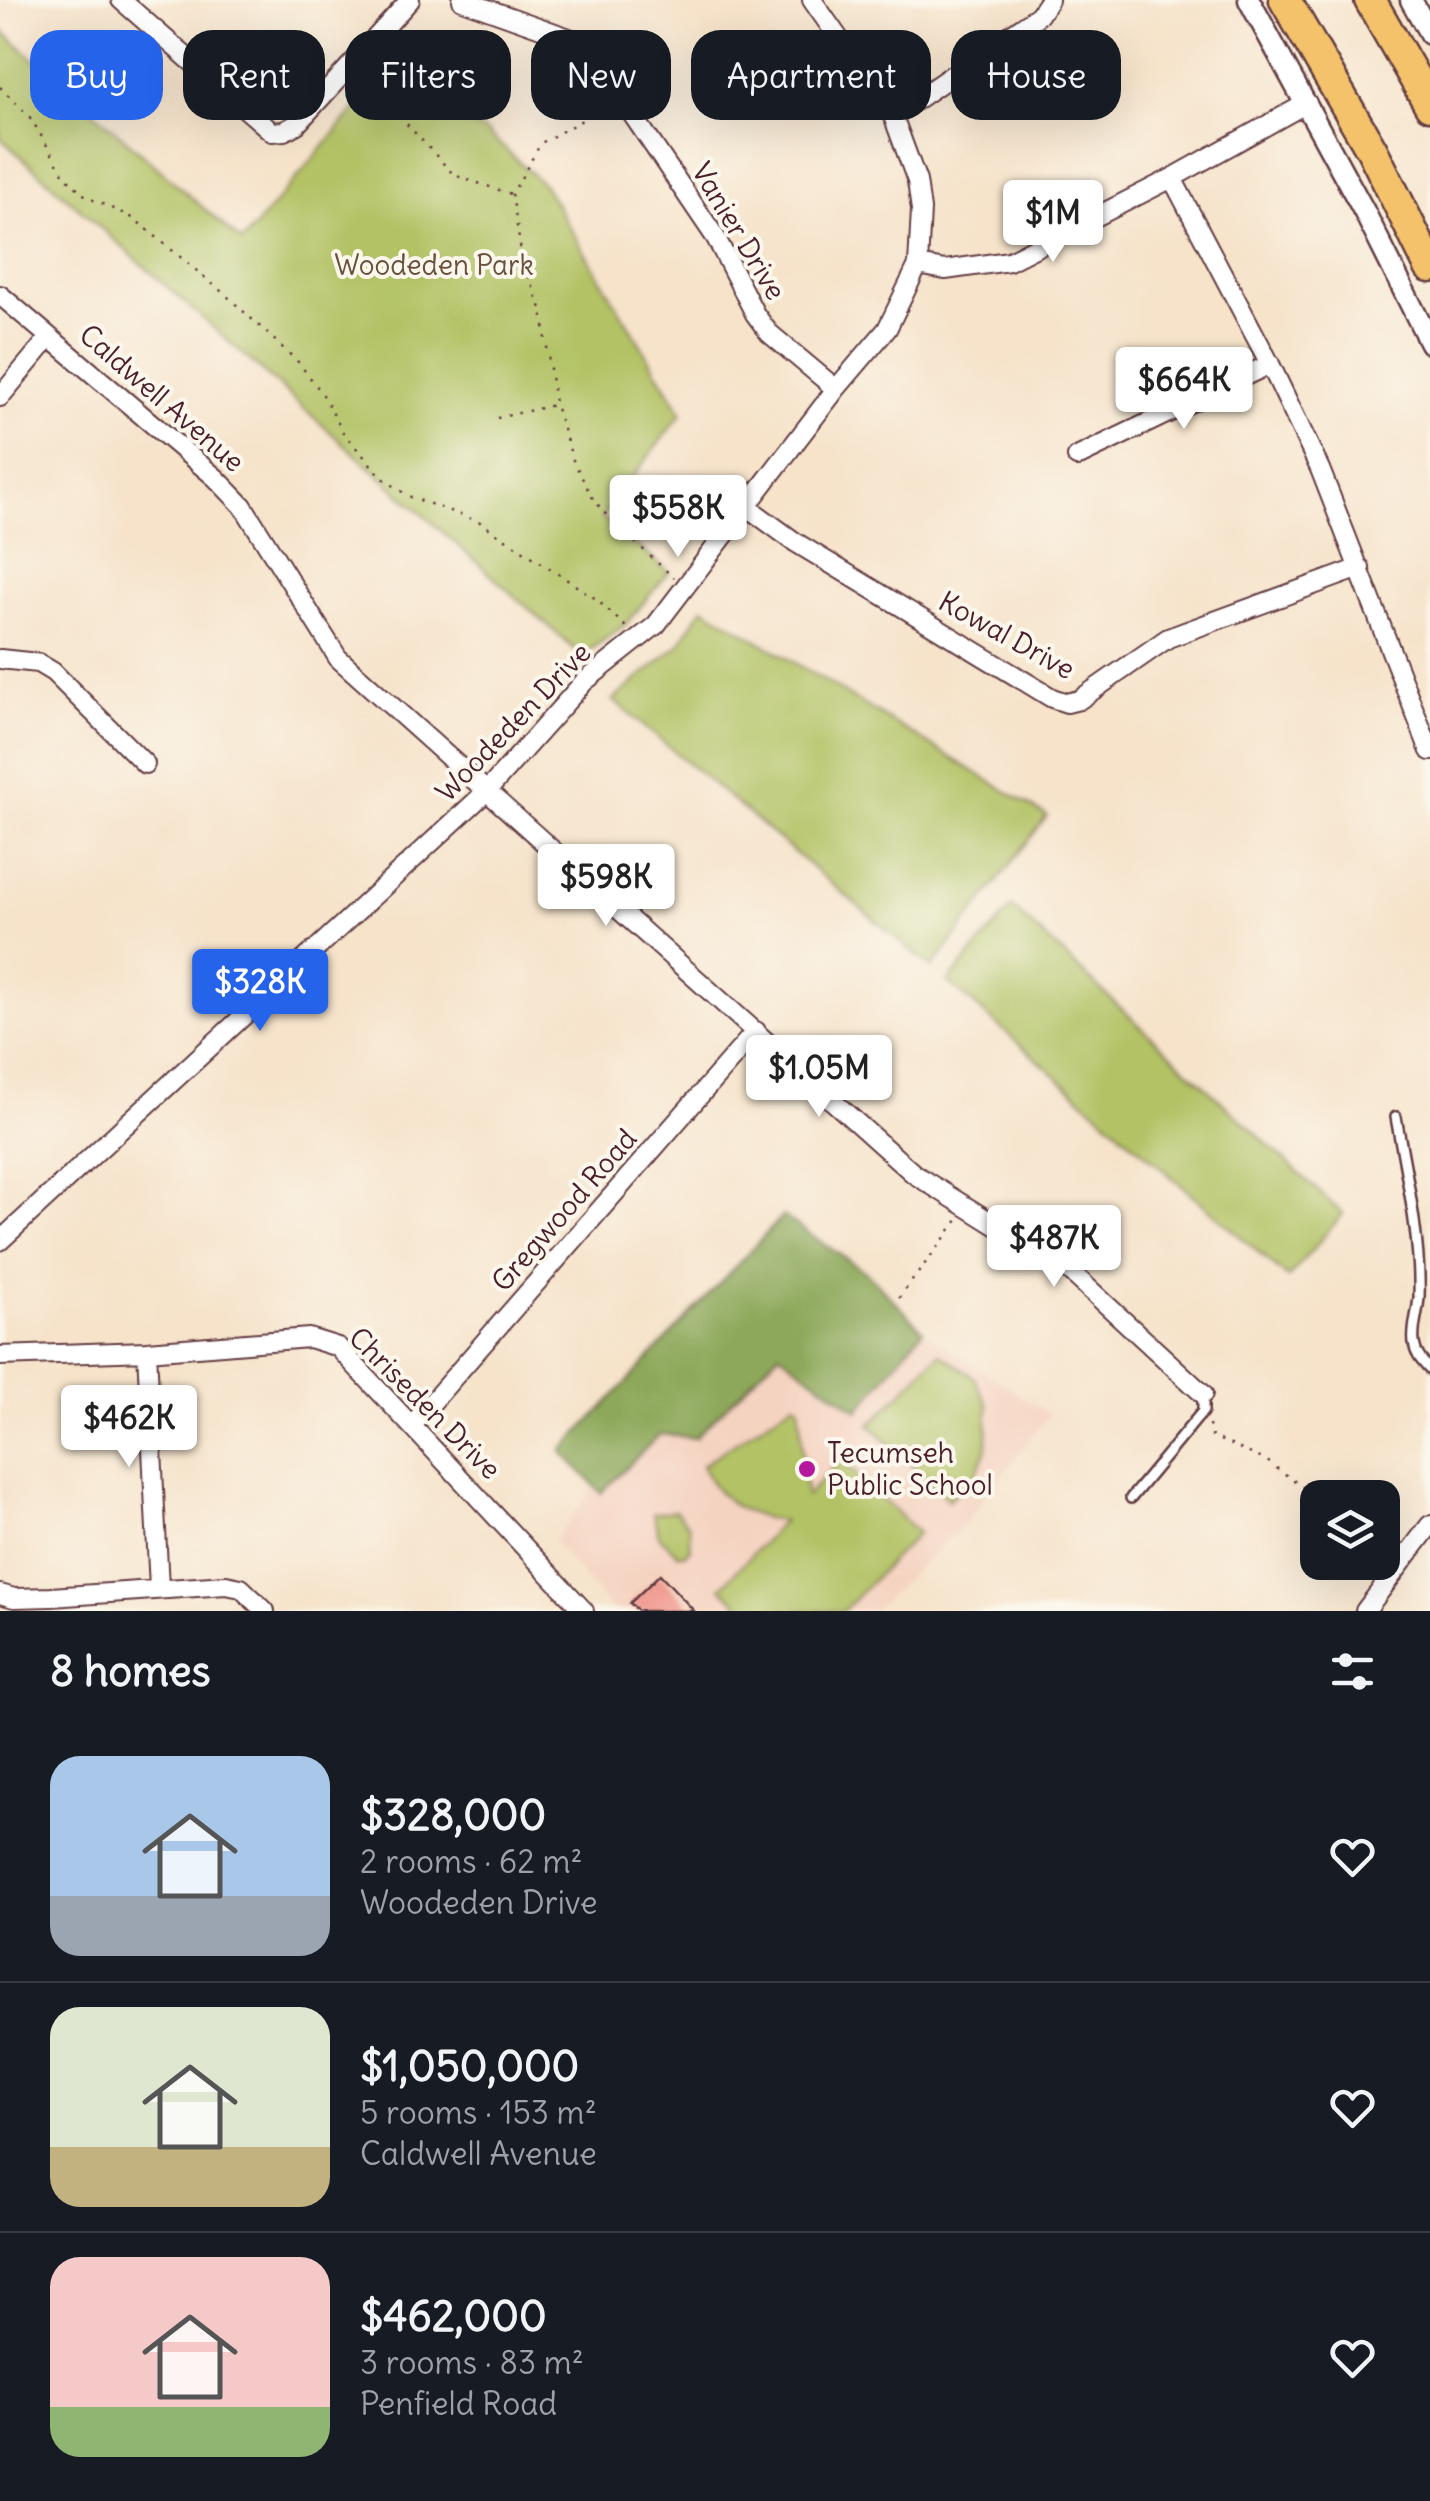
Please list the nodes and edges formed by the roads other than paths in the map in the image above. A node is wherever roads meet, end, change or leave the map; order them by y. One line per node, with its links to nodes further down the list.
1 (121, 0): 2 (street)
2 (410, 0)
3 (462, 0): 23 (street, Vanier Drive)
4 (812, 0): 10 (street, Woodeden Drive)
5 (1049, 0): 12 (street)
6 (1249, 0): 13 (street)
7 (1285, 0): 18 (highway)
8 (1370, 0): 14 (highway)
9 (1411, 0): 11 (street)
10 (833, 30)
11 (1430, 34)
12 (931, 89)
13 (1307, 104): 16 (street); 21 (street)
14 (1430, 104)
15 (894, 120): 17 (street, Woodeden Drive)
16 (1172, 178): 17 (street); 22 (street)
17 (918, 264): 23 (street, Woodeden Drive)
18 (1430, 267)
19 (0, 296): 20 (street, Caldwell Avenue)
20 (50, 338): 24 (street); 31 (street, Caldwell Avenue)
21 (1430, 343)
22 (1270, 364): 25 (street); 27 (street)
23 (836, 389): 26 (street, Woodeden Drive)
24 (0, 397)
25 (1077, 457)
26 (747, 507): 27 (street, Kowal Drive); 31 (street, Woodeden Drive)
27 (1360, 568): 29 (street)
28 (0, 659): 30 (street)
29 (1430, 751)
30 (145, 764)
31 (487, 792): 32 (street, Caldwell Avenue); 34 (street, Woodeden Drive)
32 (756, 1031): 38 (street, Caldwell Avenue); 39 (street, Gregwood Road)
33 (1396, 1117): 37 (lane)
34 (0, 1241)
35 (146, 1350): 36 (street, Chriseden Drive); 39 (street, Chriseden Drive); 42 (street)
36 (0, 1356)
37 (1430, 1370)
38 (1203, 1394): 40 (lane)
39 (412, 1424): 46 (street, Chriseden Drive)
40 (1131, 1498)
41 (1430, 1525): 47 (street)
42 (159, 1588): 44 (street); 45 (street)
43 (0, 1594): 44 (street)
44 (51, 1604)
45 (265, 1611)
46 (584, 1611)
47 (1365, 1611)

